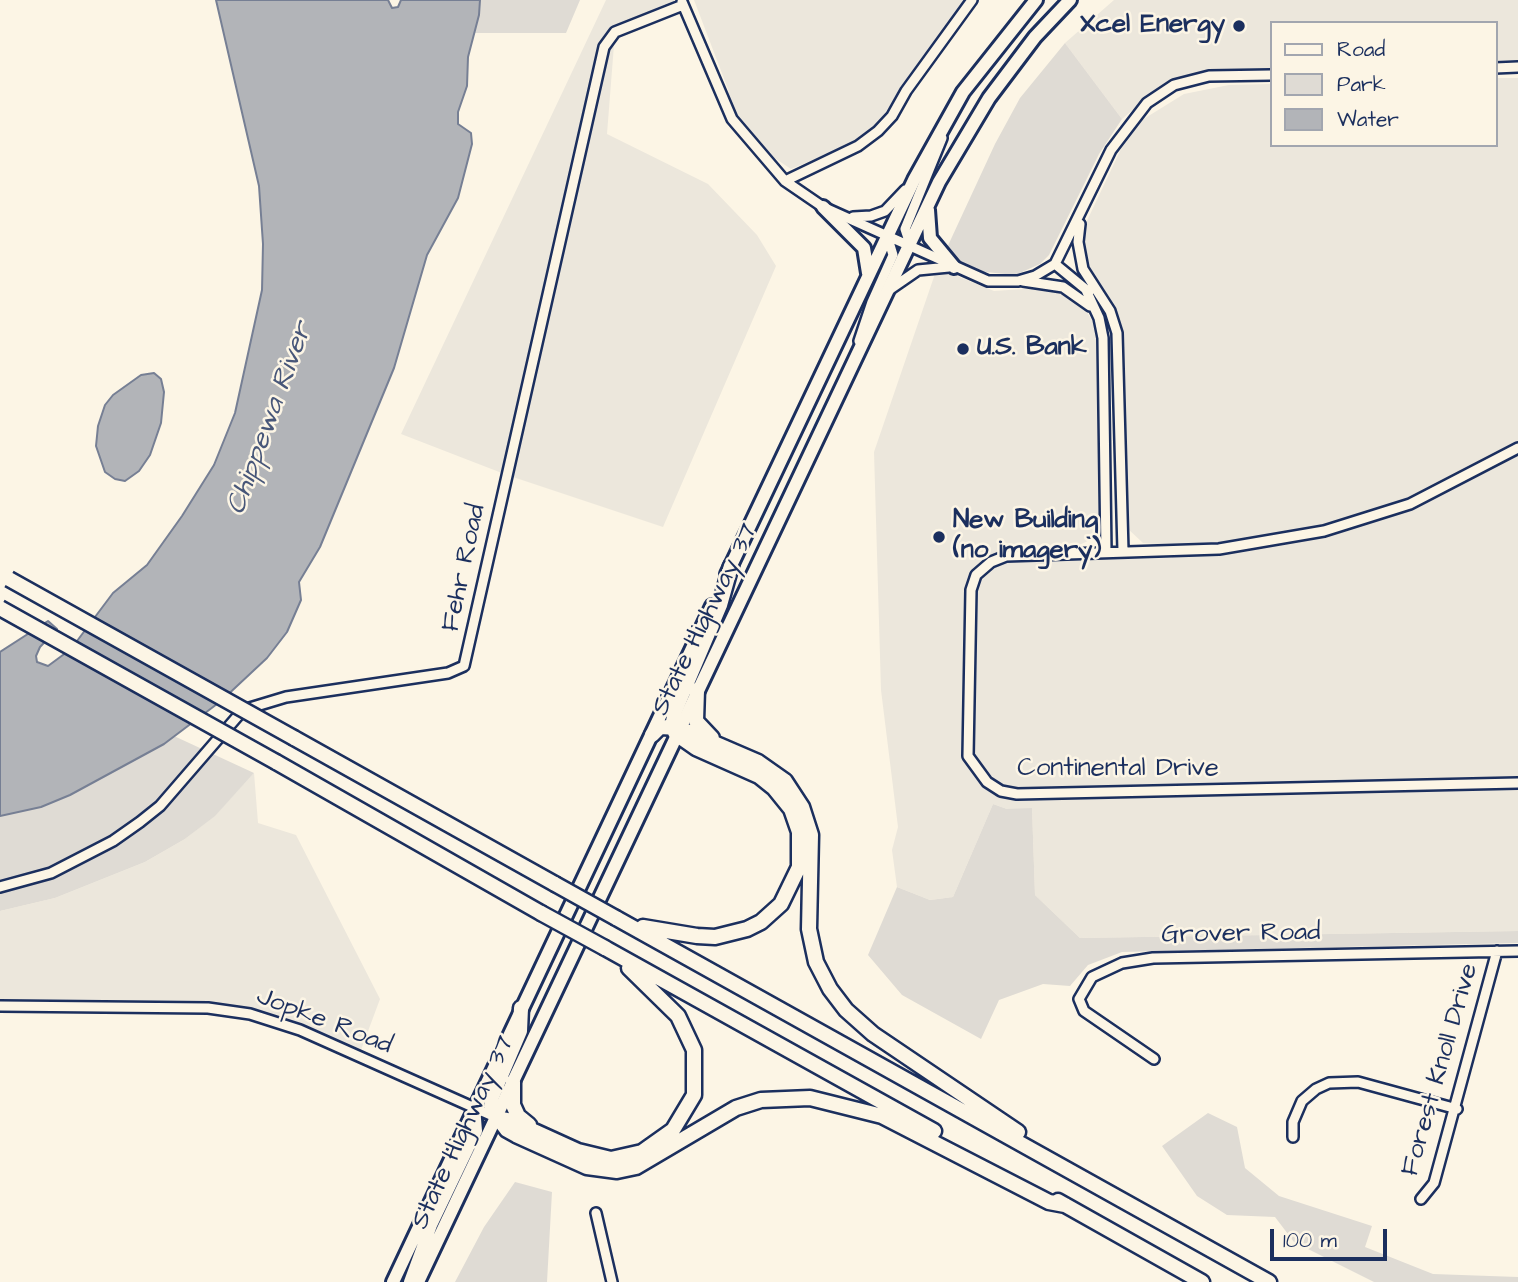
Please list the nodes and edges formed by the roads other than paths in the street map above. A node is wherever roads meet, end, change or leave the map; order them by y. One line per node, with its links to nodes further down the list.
1 (972, 0): 9 (street)
2 (1036, 0): 8 (main road, State Highway 37)
3 (1070, 0): 11 (main road, State Highway 37)
4 (682, 3): 9 (street); 37 (street, Fehr Road)
5 (1518, 67): 6 (street)
6 (1497, 68)
7 (1270, 75): 13 (street)
8 (945, 122): 10 (main road, State Highway 37); 16 (street)
9 (785, 181): 12 (street)
10 (912, 184): 14 (street); 15 (main road, State Highway 37)
11 (928, 205): 16 (main road, State Highway 37); 18 (main road)
12 (823, 207): 14 (street); 19 (main road)
13 (1082, 212): 17 (street); 23 (street)
14 (843, 215): 15 (street)
15 (887, 235): 16 (street); 19 (main road, State Highway 37); 25 (street)
16 (910, 244): 18 (street); 21 (main road, State Highway 37)
17 (1055, 264): 20 (street); 22 (street)
18 (954, 267): 20 (street); 21 (street)
19 (868, 278): 29 (main road, State Highway 37)
20 (1018, 281): 24 (street)
21 (889, 289): 25 (main road, State Highway 37)
22 (1086, 290): 23 (street); 24 (street)
23 (1102, 300): 27 (street)
24 (1095, 310): 28 (street)
25 (849, 375): 32 (main road, State Highway 37)
26 (1518, 448): 27 (street)
27 (1123, 551): 28 (street)
28 (1106, 552): 36 (street, Continental Drive)
29 (731, 566): 33 (highway); 34 (main road, State Highway 37)
30 (5, 576): 38 (highway, bridge)
31 (0, 608): 39 (highway, bridge)
32 (697, 690): 33 (main road, State Highway 37); 35 (highway)
33 (676, 729): 34 (highway); 35 (highway); 38 (highway); 45 (main road, State Highway 37)
34 (652, 735): 43 (main road, State Highway 37)
35 (738, 752): 51 (highway)
36 (1518, 783)
37 (0, 887)
38 (621, 921): 51 (highway)
39 (607, 950): 50 (highway); 53 (highway)
40 (1497, 951): 41 (street, Grover Road); 44 (street, Grover Road); 47 (street, Forest Knoll Drive)
41 (1518, 951)
42 (0, 1006): 46 (street, Jopke Road)
43 (521, 1008): 46 (main road, State Highway 37); 48 (highway)
44 (1154, 1059)
45 (513, 1082): 48 (main road, State Highway 37); 50 (highway)
46 (474, 1107): 48 (street, Jopke Road); 55 (main road, State Highway 37); 56 (main road)
47 (1457, 1109): 49 (street); 52 (street, Forest Knoll Drive)
48 (496, 1118): 50 (highway); 53 (highway); 57 (main road, State Highway 37)
49 (1293, 1137)
50 (554, 1140)
51 (1063, 1166): 60 (highway)
52 (1421, 1199)
53 (1065, 1205): 59 (highway)
54 (596, 1213): 58 (street)
55 (393, 1282)
56 (410, 1282)
57 (418, 1282)
58 (612, 1282)
59 (1202, 1282)
60 (1269, 1282)

